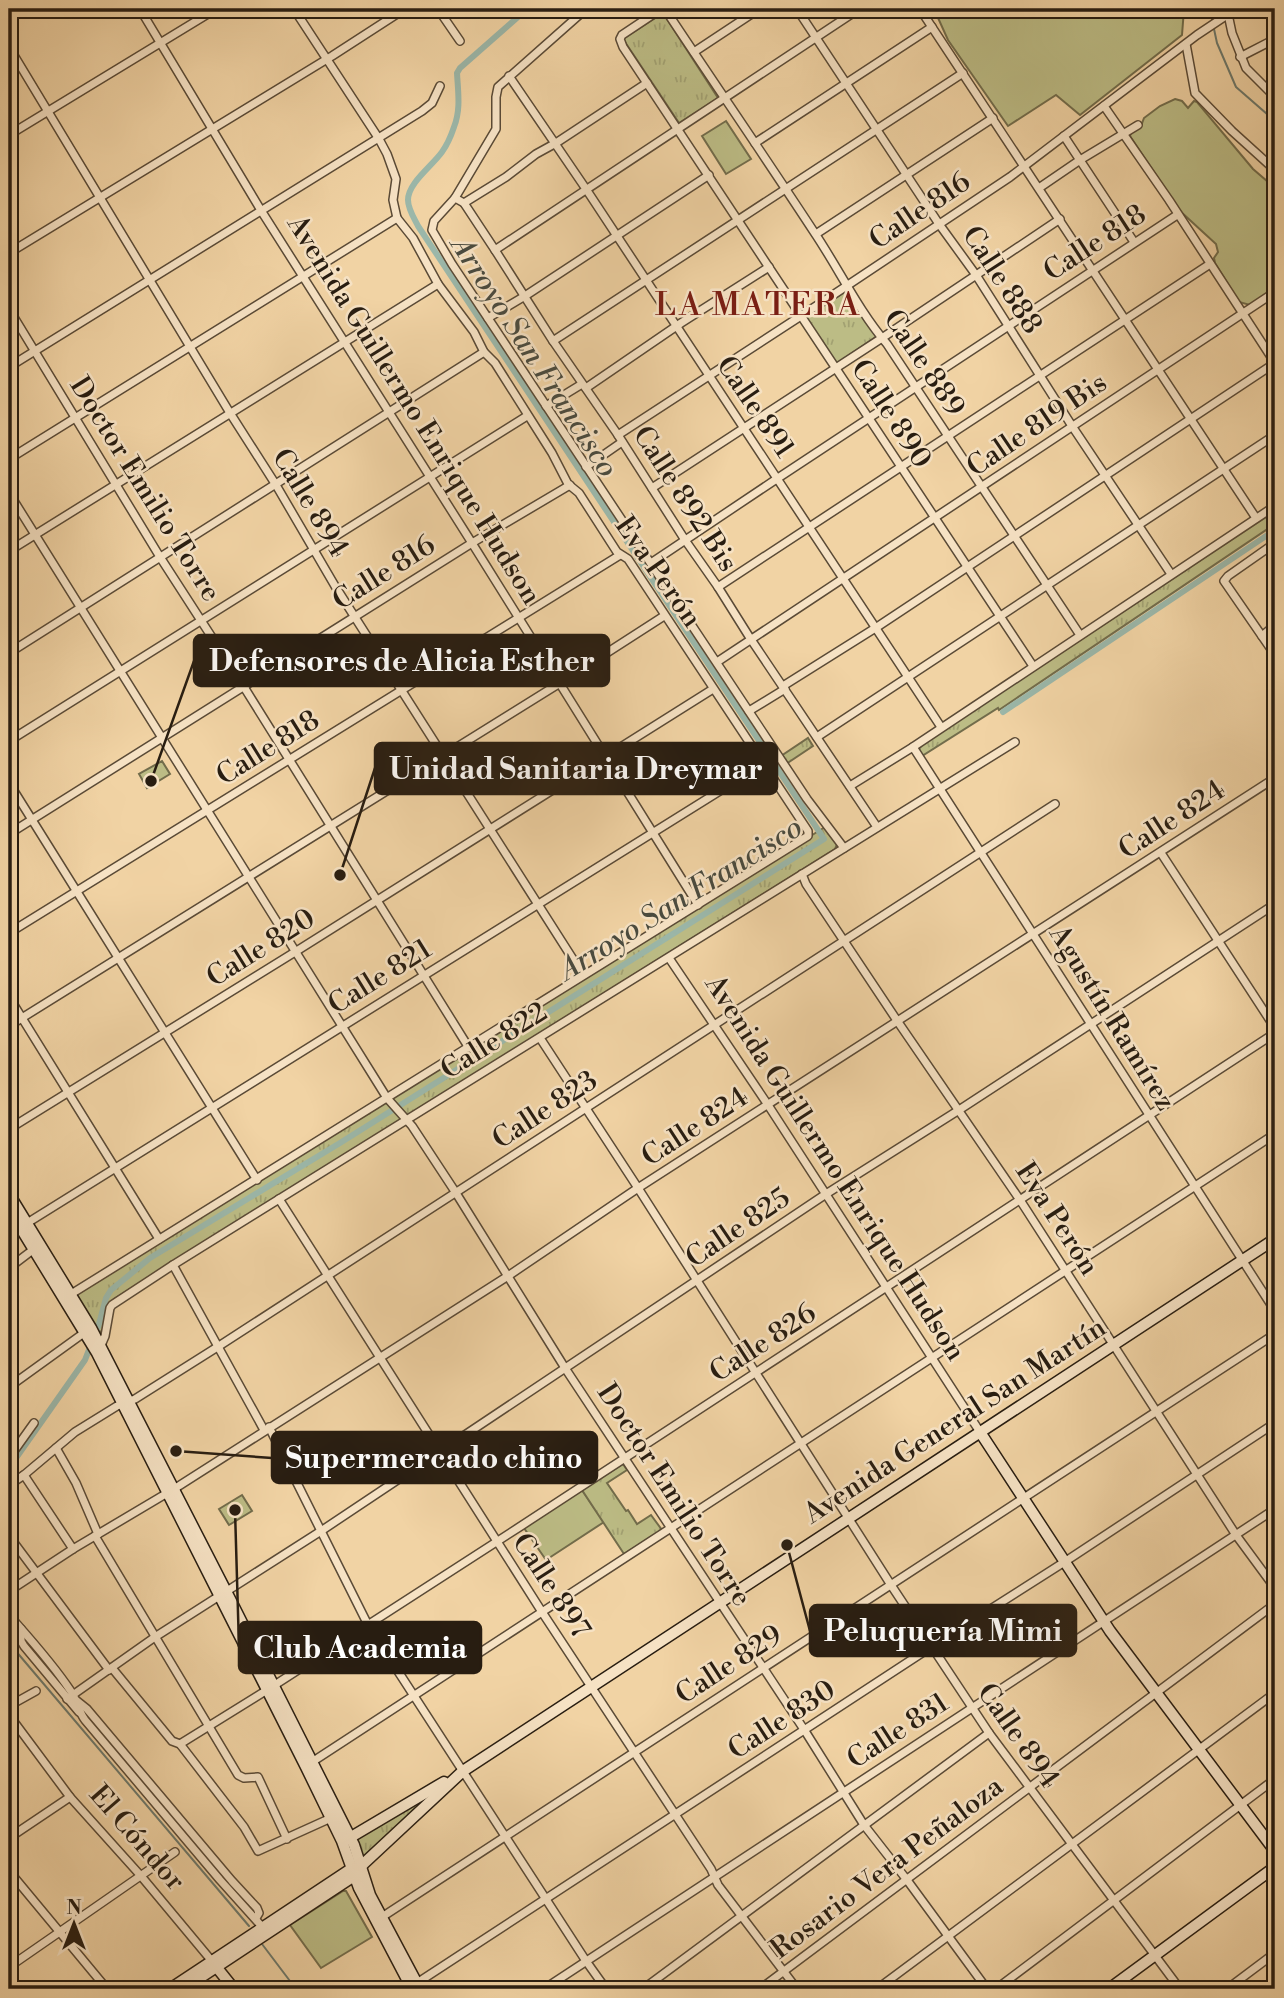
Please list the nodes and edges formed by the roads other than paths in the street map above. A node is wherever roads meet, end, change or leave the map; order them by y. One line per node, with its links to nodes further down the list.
1 (25, 9): 15 (street)
2 (140, 9): 20 (street, Avenida Guillermo Enrique Hudson)
3 (216, 9): 20 (street)
4 (294, 9): 25 (street)
5 (410, 9): 25 (street)
6 (438, 9): 19 (street)
7 (586, 9): 27 (street)
8 (663, 9): 23 (street, Calle 889); 28 (street, Calle 890)
9 (759, 9): 23 (street)
10 (797, 9): 17 (street, Calle 888)
11 (859, 9): 17 (street)
12 (920, 9): 16 (street)
13 (1236, 9): 14 (street, Calle 816)
14 (1228, 14): 21 (street, Calle 816); 24 (street)
15 (9, 18)
16 (932, 27): 26 (street); 29 (street)
17 (816, 37): 29 (street, Calle 888); 32 (street)
18 (1275, 39): 24 (street)
19 (460, 41)
20 (161, 42): 34 (street); 39 (street, Avenida Guillermo Enrique Hudson)
21 (1186, 44): 33 (street, Calle 816); 48 (street)
22 (9, 47): 34 (street, Calle 894)
23 (694, 52): 32 (street, Calle 889)
24 (1240, 57): 31 (street)
25 (327, 59): 39 (street); 43 (street)
26 (963, 73): 35 (street); 38 (street)
27 (509, 76): 44 (street, Calle 891); 55 (street)
28 (647, 83): 37 (street, Calle 890); 44 (street)
29 (846, 83): 38 (street, Calle 888); 45 (street)
30 (440, 86): 43 (street)
31 (1273, 91)
32 (725, 98): 37 (street); 45 (street, Calle 889)
33 (1104, 106): 40 (street); 42 (street, Calle 816)
34 (47, 112): 41 (street); 54 (street, Calle 894)
35 (993, 118): 47 (street); 50 (street)
36 (1138, 125): 40 (street)
37 (678, 129): 49 (street, Calle 890); 52 (street)
38 (877, 129): 50 (street, Calle 888); 53 (street)
39 (212, 130): 54 (street); 57 (street, Avenida Guillermo Enrique Hudson)
40 (1123, 134): 46 (street); 58 (street)
41 (9, 135)
42 (1064, 136): 46 (street); 47 (street, Calle 816)
43 (379, 139): 57 (street); 59 (street)
44 (556, 144): 52 (street, Calle 891); 56 (street)
45 (755, 144): 53 (street, Calle 889)
46 (1080, 160): 51 (street); 65 (street)
47 (1024, 167): 51 (street); 62 (street, Calle 816)
48 (1275, 170)
49 (709, 175): 61 (street, Calle 890); 64 (street)
50 (908, 176): 62 (street, Calle 888); 63 (street)
51 (1039, 188): 60 (street)
52 (586, 189): 64 (street, Calle 891); 66 (street)
53 (785, 190): 61 (street); 63 (street, Calle 889)
54 (100, 197): 67 (street); 73 (street, Calle 894)
55 (455, 198): 56 (street, Calle 892 Bis); 82 (street)
56 (464, 203): 66 (street, Calle 892 Bis)
57 (262, 212): 72 (street, Avenida Guillermo Enrique Hudson); 73 (street)
58 (1177, 215): 65 (street, Calle 818); 68 (street)
59 (397, 218): 72 (street); 75 (street, Eva Perón)
60 (1060, 219): 70 (street); 71 (street)
61 (738, 220): 69 (street, Calle 890); 74 (street)
62 (939, 224): 71 (street, Calle 888); 76 (street, Calle 816)
63 (816, 234): 76 (street, Calle 889)
64 (617, 236): 74 (street, Calle 891); 78 (street)
65 (1134, 242): 70 (street, Calle 818)
66 (495, 250): 78 (street, Calle 892 Bis)
67 (9, 253)
68 (1210, 264): 80 (street); 83 (street)
69 (769, 267): 81 (street, Calle 890); 84 (street)
70 (1092, 270): 83 (street); 85 (street, Calle 818)
71 (975, 275): 85 (street, Calle 888); 86 (street)
72 (302, 276): 88 (street, Avenida Guillermo Enrique Hudson); 89 (street)
73 (150, 279): 89 (street, Calle 894); 90 (street)
74 (647, 281): 84 (street, Calle 891); 87 (street)
75 (438, 284): 88 (street); 91 (street, Eva Perón)
76 (847, 286): 81 (street, Calle 816); 86 (street, Calle 889)
77 (1275, 292): 80 (street, Calle 819 Bis)
78 (525, 296): 82 (street); 87 (street, Calle 892 Bis)
79 (9, 309): 90 (street, Doctor Emilio Torre)
80 (1243, 313): 92 (street); 95 (street, Calle 819 Bis)
81 (802, 315): 94 (street, Calle 890); 96 (street, Calle 816)
82 (488, 318): 100 (street)
83 (1125, 320): 95 (street); 97 (street)
84 (678, 327): 96 (street, Calle 891); 98 (street)
85 (1007, 327): 97 (street, Calle 888); 99 (street, Calle 818)
86 (882, 338): 94 (street); 99 (street, Calle 889)
87 (553, 341): 98 (street, Calle 892 Bis)
88 (344, 342): 101 (street); 102 (street, Avenida Guillermo Enrique Hudson)
89 (190, 346): 101 (street, Calle 894); 104 (street)
90 (34, 352): 93 (street); 104 (street, Doctor Emilio Torre)
91 (484, 352): 102 (street); 103 (street, Eva Perón)
92 (1275, 363): 106 (street)
93 (9, 367)
94 (836, 368): 105 (street, Calle 890); 108 (street)
95 (1157, 370): 106 (street); 107 (street, Calle 819 Bis)
96 (709, 376): 108 (street, Calle 891); 111 (street, Calle 816)
97 (1040, 376): 107 (street, Calle 888); 110 (street)
98 (584, 386): 100 (street); 111 (street, Calle 892 Bis)
99 (916, 387): 105 (street, Calle 818); 110 (street, Calle 889)
100 (546, 406): 113 (street)
101 (230, 413): 119 (street); 120 (street, Calle 894)
102 (389, 414): 116 (street, Avenida Guillermo Enrique Hudson); 120 (street)
103 (527, 416): 116 (street); 121 (street, Eva Perón)
104 (74, 418): 112 (street); 119 (street, Doctor Emilio Torre)
105 (869, 418): 114 (street, Calle 890); 118 (street, Calle 818)
106 (1191, 419): 115 (street); 117 (street)
107 (1072, 426): 117 (street, Calle 888); 122 (street, Calle 819 Bis)
108 (744, 429): 118 (street, Calle 891); 123 (street)
109 (1275, 435): 115 (street)
110 (948, 437): 114 (street); 122 (street, Calle 889)
111 (620, 439): 113 (street, Calle 816); 123 (street, Calle 892 Bis)
112 (9, 459)
113 (586, 467): 139 (street)
114 (901, 468): 126 (street, Calle 890); 129 (street)
115 (1223, 469): 127 (street); 128 (street)
116 (430, 476): 133 (street, Avenida Guillermo Enrique Hudson); 135 (street)
117 (1105, 476): 128 (street, Calle 888); 131 (street)
118 (778, 478): 129 (street, Calle 891); 132 (street, Calle 818)
119 (116, 484): 130 (street); 138 (street, Doctor Emilio Torre)
120 (276, 485): 135 (street, Calle 894); 138 (street)
121 (570, 485): 133 (street, Calle 816); 137 (street, Eva Perón)
122 (982, 486): 126 (street, Calle 819 Bis); 131 (street, Calle 889)
123 (652, 488): 132 (street, Calle 892 Bis)
124 (9, 493): 130 (street, Doctor Emilio Torre)
125 (1275, 506): 127 (street)
126 (934, 518): 140 (street, Calle 890); 142 (street, Calle 819 Bis)
127 (1256, 518): 141 (street)
128 (1139, 526): 141 (street, Calle 888); 143 (street)
129 (810, 528): 142 (street, Calle 891); 144 (street)
130 (35, 535): 136 (street); 145 (street, Doctor Emilio Torre)
131 (1014, 536): 140 (street); 143 (street, Calle 889)
132 (685, 540): 139 (street, Calle 818); 144 (street, Calle 892 Bis)
133 (472, 543): 146 (street, Calle 816); 148 (street, Avenida Guillermo Enrique Hudson)
134 (1274, 546): 154 (street)
135 (315, 550): 146 (street, Calle 894); 150 (street)
136 (9, 551)
137 (620, 555): 147 (street, Eva Perón); 148 (street, Calle 818)
138 (160, 557): 145 (street); 150 (street, Doctor Emilio Torre)
139 (651, 564): 158 (street)
140 (967, 567): 149 (street, Calle 890); 152 (street)
141 (1171, 574): 153 (street)
142 (844, 577): 152 (street, Calle 891); 155 (street, Calle 819 Bis)
143 (1047, 586): 149 (street); 153 (street, Calle 889)
144 (718, 587): 155 (street, Calle 892 Bis)
145 (80, 608): 156 (street); 160 (street, Doctor Emilio Torre)
146 (355, 616): 163 (street, Calle 816); 165 (street, Calle 894)
147 (664, 616): 162 (street); 166 (street, Eva Perón)
148 (518, 617): 162 (street, Avenida Guillermo Enrique Hudson); 165 (street, Calle 818)
149 (999, 617): 159 (street, Calle 890); 161 (street)
150 (202, 620): 160 (street); 163 (street, Doctor Emilio Torre)
151 (1275, 625): 154 (street)
152 (877, 627): 161 (street, Calle 891); 164 (street)
153 (1080, 635): 159 (street)
154 (1262, 636): 157 (street)
155 (750, 638): 158 (street, Calle 819 Bis); 164 (street, Calle 892 Bis)
156 (9, 653)
157 (1275, 655)
158 (716, 662): 167 (street)
159 (1033, 666): 168 (street)
160 (121, 670): 170 (street, Doctor Emilio Torre); 171 (street)
161 (909, 677): 168 (street, Calle 891); 169 (street)
162 (560, 683): 174 (street); 175 (street, Avenida Guillermo Enrique Hudson)
163 (244, 687): 170 (street, Calle 816); 176 (street, Doctor Emilio Torre)
164 (784, 687): 167 (street); 169 (street, Calle 892 Bis)
165 (400, 689): 174 (street, Calle 894); 176 (street, Calle 818)
166 (713, 689): 175 (street, Calle 820); 177 (street, Eva Perón)
167 (749, 711): 191 (street)
168 (941, 727): 173 (street)
169 (817, 737): 180 (street, Calle 892 Bis)
170 (162, 738): 183 (street, Doctor Emilio Torre); 184 (street, Calle 816)
171 (9, 741)
172 (1015, 742): 181 (street, Calle 822)
173 (913, 747): 180 (street); 181 (street, Agustín Ramírez)
174 (442, 756): 185 (street); 187 (street, Calle 894)
175 (605, 758): 187 (street, Calle 820); 188 (street, Avenida Guillermo Enrique Hudson)
176 (289, 760): 183 (street, Calle 818); 185 (street, Doctor Emilio Torre)
177 (763, 764): 188 (street, Calle 821); 190 (street, Eva Perón)
178 (1275, 778): 193 (street, Calle 824)
179 (9, 783): 184 (street)
180 (850, 786): 186 (street, Calle 892 Bis)
181 (939, 788): 186 (street, Calle 822); 192 (street, Agustín Ramírez)
182 (1055, 804): 192 (street, Calle 823)
183 (207, 810): 195 (street, Doctor Emilio Torre); 196 (street, Calle 818)
184 (31, 820): 189 (street, Calle 816); 196 (street)
185 (331, 826): 195 (street); 197 (street, Doctor Emilio Torre)
186 (877, 827): 191 (street, Calle 822)
187 (489, 830): 197 (street, Calle 820); 198 (street, Calle 894)
188 (652, 833): 198 (street, Calle 821); 200 (street, Avenida Guillermo Enrique Hudson)
189 (9, 834)
190 (808, 836): 200 (street, Calle 822)
191 (844, 848): 194 (street, Calle 822)
192 (981, 852): 202 (street, Agustín Ramírez); 203 (street, Calle 823)
193 (1161, 853): 202 (street, Calle 824); 204 (street)
194 (802, 874): 203 (street, Eva Perón); 207 (street, Calle 822)
195 (249, 877): 205 (street, Doctor Emilio Torre); 206 (street)
196 (76, 891): 201 (street, Calle 818); 206 (street)
197 (377, 900): 205 (street, Calle 820); 208 (street, Doctor Emilio Torre)
198 (537, 904): 208 (street, Calle 821); 209 (street, Calle 894)
199 (1275, 904): 204 (street, Calle 825)
200 (698, 905): 209 (street, Calle 822)
201 (9, 933)
202 (1034, 934): 212 (street, Calle 824); 213 (street, Agustín Ramírez)
203 (844, 940): 212 (street, Eva Perón); 214 (street, Calle 823)
204 (1218, 940): 213 (street, Calle 825); 217 (street)
205 (295, 952): 216 (street, Doctor Emilio Torre); 218 (street, Calle 820)
206 (117, 958): 211 (street); 218 (street)
207 (669, 958): 214 (street, Avenida Guillermo Enrique Hudson); 219 (street, Calle 822)
208 (424, 975): 216 (street, Calle 821); 220 (street, Doctor Emilio Torre)
209 (583, 975): 220 (street, Calle 822)
210 (9, 997): 211 (street)
211 (22, 1018): 215 (street); 221 (street)
212 (898, 1022): 223 (street, Calle 824); 226 (street, Eva Perón)
213 (1092, 1024): 226 (street, Calle 825); 227 (street, Agustín Ramírez)
214 (715, 1025): 223 (street, Avenida Guillermo Enrique Hudson); 225 (street, Calle 823)
215 (9, 1026)
216 (342, 1026): 222 (street, Doctor Emilio Torre); 224 (street, Calle 821)
217 (1275, 1030): 227 (street, Calle 826)
218 (164, 1032): 221 (street, Calle 820); 224 (street)
219 (540, 1038): 225 (street, Calle 894); 228 (street, Calle 822)
220 (469, 1048): 222 (street, Calle 822)
221 (68, 1091): 229 (street, Calle 820); 231 (street)
222 (387, 1098): 228 (street, Doctor Emilio Torre); 232 (street, Calle 822)
223 (768, 1105): 234 (street, Calle 824); 237 (street, Avenida Guillermo Enrique Hudson)
224 (211, 1107): 231 (street, Calle 821); 232 (street)
225 (586, 1109): 234 (street, Calle 894); 235 (street, Calle 823)
226 (959, 1110): 237 (street, Calle 825); 239 (street, Eva Perón)
227 (1149, 1116): 233 (street, Agustín Ramírez); 239 (street, Calle 826)
228 (408, 1120): 235 (street, Doctor Emilio Torre); 238 (street, Calle 822)
229 (9, 1129)
230 (1275, 1134): 233 (street)
231 (115, 1167): 241 (street, Calle 821); 242 (street)
232 (257, 1180): 242 (street, Calle 822)
233 (1195, 1187): 245 (street, Agustín Ramírez); 248 (street)
234 (638, 1188): 250 (street, Calle 824); 251 (street, Calle 894)
235 (456, 1193): 249 (street, Calle 823); 250 (street, Doctor Emilio Torre)
236 (9, 1194): 241 (main road)
237 (826, 1195): 251 (street, Calle 825); 252 (street, Avenida Guillermo Enrique Hudson)
238 (279, 1199): 246 (street, Calle 822); 249 (street, Calle 897)
239 (1020, 1200): 248 (street, Eva Perón); 252 (street, Calle 826)
240 (9, 1209): 241 (main road)
241 (24, 1225): 244 (main road); 253 (main road)
242 (159, 1239): 253 (street, Calle 822)
243 (1275, 1239): 245 (main road, Avenida General San Martín)
244 (34, 1249): 247 (street); 253 (main road)
245 (1243, 1260): 254 (street, Agustín Ramírez); 257 (main road, Avenida General San Martín)
246 (173, 1265): 258 (street); 259 (street, Calle 822)
247 (9, 1268)
248 (1065, 1270): 257 (street, Eva Perón); 261 (street)
249 (328, 1276): 258 (street, Calle 823); 260 (street, Calle 897)
250 (508, 1276): 260 (street, Calle 824); 262 (street, Doctor Emilio Torre)
251 (696, 1280): 262 (street, Calle 825); 263 (street, Calle 894)
252 (887, 1288): 261 (street, Avenida Guillermo Enrique Hudson); 263 (street, Calle 826)
253 (68, 1296): 255 (main road)
254 (1275, 1311)
255 (88, 1330): 259 (main road); 264 (street)
256 (1275, 1334): 266 (street, Calle 829)
257 (1114, 1345): 266 (street, Eva Perón); 270 (main road, Avenida General San Martín)
258 (219, 1346): 265 (street, Calle 823); 269 (street)
259 (99, 1350): 265 (main road)
260 (380, 1357): 269 (street, Calle 824); 273 (street, Calle 897)
261 (932, 1358): 270 (street, Avenida Guillermo Enrique Hudson); 271 (street)
262 (565, 1368): 273 (street, Calle 825); 274 (street, Doctor Emilio Torre)
263 (755, 1374): 271 (street, Calle 894); 274 (street, Calle 826)
264 (9, 1387)
265 (126, 1403): 272 (street, Calle 823); 279 (main road)
266 (1157, 1411): 276 (street, Eva Perón); 280 (street, Calle 829)
267 (34, 1423): 275 (street)
268 (1275, 1423): 276 (street, Calle 830)
269 (267, 1429): 279 (street, Calle 824); 284 (street)
270 (980, 1432): 280 (main road, Avenida Guillermo Enrique Hudson); 282 (main road, Avenida General San Martín)
271 (800, 1444): 282 (street, Calle 894); 283 (street)
272 (56, 1448): 277 (street, Calle 823); 285 (street)
273 (439, 1452): 284 (street, Calle 825); 288 (street, Calle 897)
274 (625, 1457): 283 (street, Doctor Emilio Torre); 288 (street, Calle 826)
275 (9, 1458)
276 (1197, 1474): 286 (street, Eva Perón); 290 (street, Calle 830)
277 (24, 1475): 278 (street, Calle 823); 289 (street)
278 (9, 1485)
279 (171, 1491): 285 (street, Calle 824); 295 (main road)
280 (1025, 1499): 290 (main road, Avenida Guillermo Enrique Hudson); 292 (street, Calle 829)
281 (1275, 1510): 286 (street, Calle 831)
282 (848, 1518): 292 (street, Calle 894); 296 (main road, Avenida General San Martín)
283 (671, 1528): 296 (street, Doctor Emilio Torre); 298 (street)
284 (321, 1531): 295 (street, Calle 825); 301 (street)
285 (97, 1535): 289 (street, Calle 824); 302 (street)
286 (1236, 1535): 293 (street, Eva Perón); 300 (street, Calle 831)
287 (9, 1536): 291 (street)
288 (497, 1542): 298 (street, Calle 897); 301 (street, Calle 826)
289 (73, 1549): 291 (street, Calle 824)
290 (1066, 1561): 300 (main road, Avenida Guillermo Enrique Hudson); 303 (street, Calle 830)
291 (36, 1572): 294 (street, Calle 824); 304 (street)
292 (891, 1585): 303 (street, Calle 894); 305 (street, Calle 829)
293 (1275, 1588)
294 (9, 1591)
295 (223, 1595): 302 (street, Calle 825); 307 (main road)
296 (720, 1602): 305 (street, Doctor Emilio Torre); 306 (main road, Avenida General San Martín)
297 (1275, 1604): 309 (street, Rosario Vera Peñaloza)
298 (542, 1612): 306 (street, Calle 897); 311 (street)
299 (9, 1615): 312 (street)
300 (1104, 1622): 309 (main road, Avenida Guillermo Enrique Hudson); 314 (street, Calle 831)
301 (368, 1625): 307 (street, Calle 826); 311 (street)
302 (155, 1637): 304 (street, Calle 825); 316 (street)
303 (931, 1647): 314 (street, Calle 894); 317 (street, Calle 830)
304 (111, 1669): 312 (street, Calle 825); 319 (street)
305 (762, 1669): 317 (street, Doctor Emilio Torre); 321 (street, Calle 829)
306 (592, 1686): 321 (street, Calle 897); 323 (main road, Avenida General San Martín)
307 (270, 1688): 316 (street, Calle 826); 322 (main road); 330 (main road)
308 (36, 1691): 313 (street)
309 (1157, 1693): 320 (main road, Avenida Guillermo Enrique Hudson); 325 (street, Rosario Vera Peñaloza)
310 (1275, 1693): 320 (street)
311 (414, 1696): 322 (street); 323 (street)
312 (72, 1698): 331 (street); 333 (street)
313 (9, 1706)
314 (972, 1708): 318 (street, Calle 894); 326 (street, Calle 831)
315 (9, 1715): 327 (street, El Cóndor)
316 (210, 1727): 319 (street, Calle 826); 336 (street)
317 (805, 1731): 326 (street, Doctor Emilio Torre); 329 (street, Calle 830)
318 (989, 1733): 325 (street, Calle 894); 332 (street)
319 (180, 1744): 336 (street)
320 (1199, 1750): 328 (main road, Avenida Guillermo Enrique Hudson); 338 (street)
321 (634, 1752): 329 (street, Calle 897); 334 (street, Calle 829)
322 (312, 1762): 337 (main road)
323 (463, 1771): 334 (street); 337 (main road); 343 (main road, Avenida General San Martín)
324 (1275, 1779): 328 (street)
325 (1029, 1788): 338 (street, Calle 894); 347 (street, Rosario Vera Peñaloza)
326 (843, 1792): 332 (street, Doctor Emilio Torre); 346 (street, Calle 831)
327 (70, 1797): 335 (street); 345 (street, El Cóndor)
328 (1241, 1805): 339 (main road, Avenida Guillermo Enrique Hudson); 350 (street)
329 (675, 1815): 346 (street, Calle 897); 349 (street, Calle 830)
330 (331, 1818): 336 (street); 337 (main road)
331 (183, 1823): 333 (street); 344 (street)
332 (864, 1825): 347 (street, Doctor Emilio Torre); 351 (street)
333 (176, 1828): 348 (street)
334 (506, 1837): 349 (street); 352 (street, Calle 829)
335 (9, 1838)
336 (287, 1839)
337 (346, 1840): 343 (main road)
338 (1072, 1846): 350 (street, Calle 894); 355 (street)
339 (1275, 1851)
340 (175, 1852): 345 (street)
341 (1275, 1867): 357 (main road)
342 (9, 1871): 354 (street)
343 (355, 1871): 352 (main road); 353 (main road, Avenida General San Martín); 362 (main road)
344 (226, 1874): 348 (street); 353 (street)
345 (141, 1877): 354 (street); 359 (street, El Cóndor)
346 (714, 1878): 351 (street, Calle 897); 358 (street, Calle 831)
347 (907, 1880): 355 (street, Doctor Emilio Torre); 361 (street, Rosario Vera Peñaloza)
348 (222, 1883): 353 (street)
349 (545, 1899): 358 (street); 362 (street, Calle 830)
350 (1113, 1901): 357 (street, Calle 894); 374 (street)
351 (741, 1916): 361 (street, Calle 897); 369 (street)
352 (382, 1917): 362 (main road)
353 (262, 1926): 359 (main road, Avenida General San Martín)
354 (60, 1933): 360 (street); 363 (street)
355 (948, 1936): 372 (street); 373 (street, Doctor Emilio Torre)
356 (1275, 1953): 377 (street)
357 (1154, 1956): 375 (main road); 376 (street, Calle 894)
358 (586, 1961): 367 (street, Calle 831); 368 (street)
359 (214, 1964): 364 (main road, Avenida General San Martín); 365 (main road, Avenida General San Martín); 366 (main road, El Cóndor)
360 (9, 1968)
361 (784, 1972): 370 (street, Rosario Vera Peñaloza); 371 (street, Calle 897)
362 (416, 1987)
363 (107, 1989)
364 (170, 1989)
365 (183, 1989)
366 (234, 1989)
367 (544, 1989)
368 (606, 1989)
369 (643, 1989)
370 (760, 1989)
371 (797, 1989)
372 (877, 1989)
373 (987, 1989)
374 (996, 1989)
375 (1109, 1989)
376 (1180, 1989)
377 (1227, 1989)

